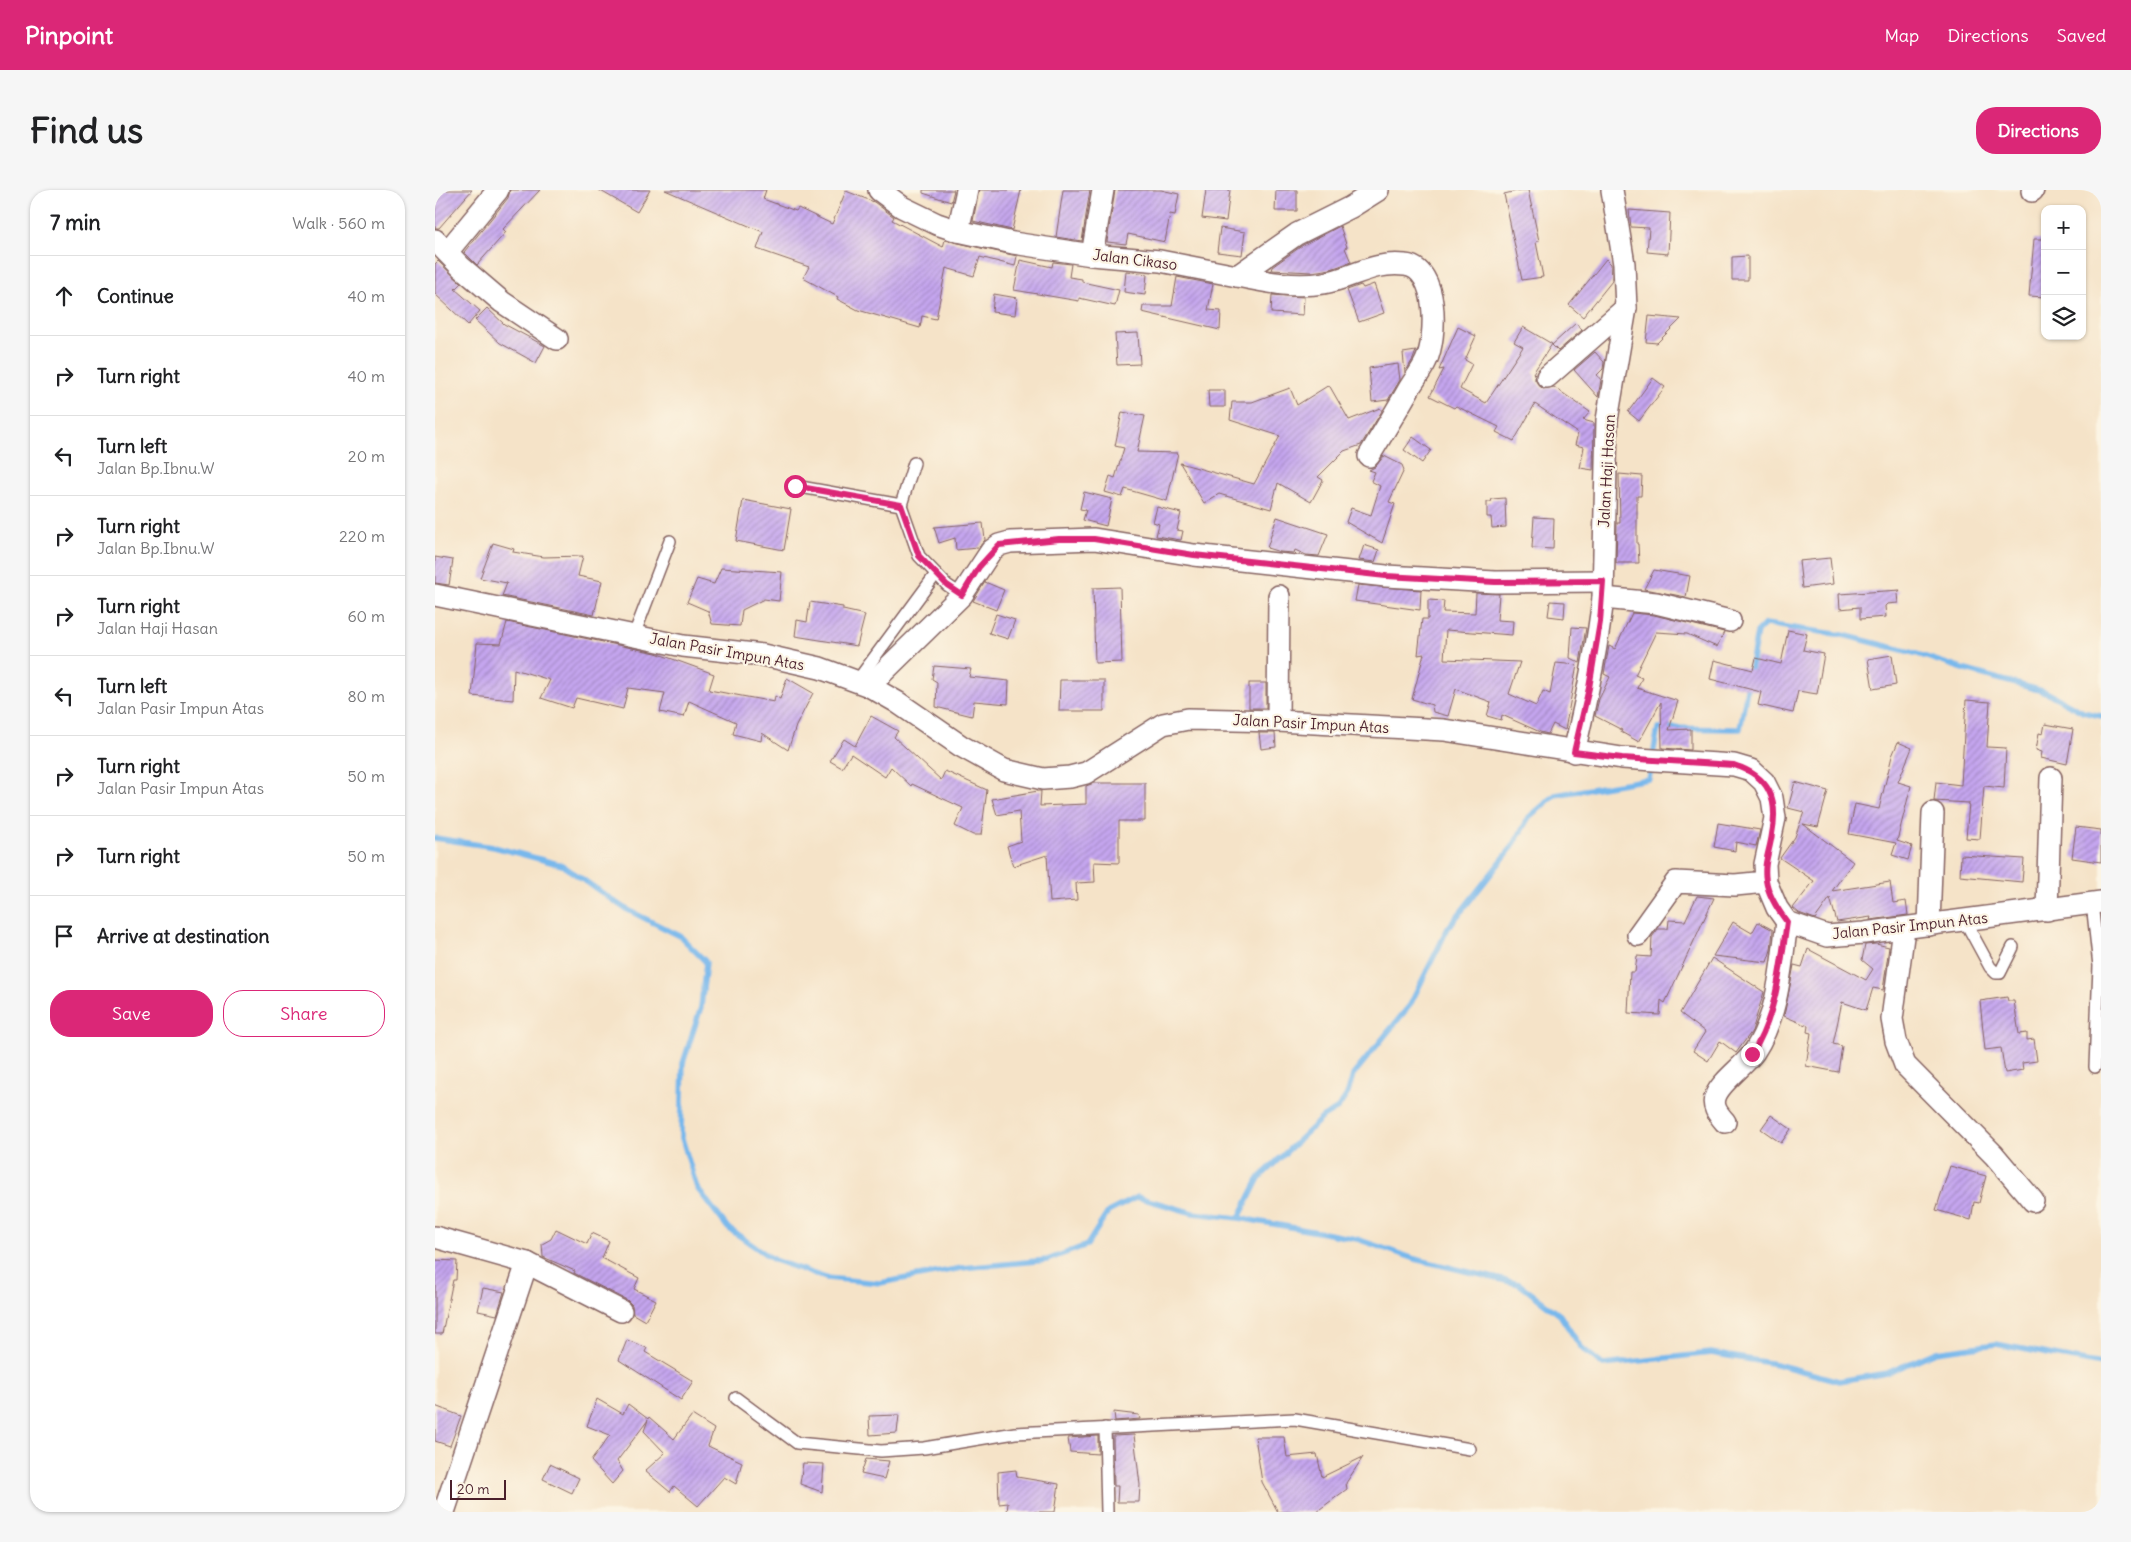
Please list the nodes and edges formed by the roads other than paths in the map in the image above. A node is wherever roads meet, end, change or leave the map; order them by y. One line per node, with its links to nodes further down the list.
1 (498, 190): 8 (street)
2 (879, 190): 7 (street, Jalan Cikaso)
3 (967, 190): 7 (street)
4 (1103, 190): 9 (street)
5 (1378, 190): 10 (street)
6 (1612, 190): 11 (street, Jalan Haji Hasan)
7 (958, 231): 9 (street, Jalan Cikaso)
8 (441, 246): 12 (street)
9 (1092, 255): 10 (street, Jalan Cikaso)
10 (1237, 276): 14 (street, Jalan Cikaso)
11 (1626, 308): 13 (street); 20 (street, Jalan Haji Hasan)
12 (557, 339)
13 (1547, 377)
14 (1369, 456)
15 (914, 463): 17 (lane)
16 (795, 486): 17 (lane)
17 (901, 505): 19 (lane)
18 (670, 541): 25 (lane)
19 (936, 574): 22 (lane); 26 (lane)
20 (1603, 589): 22 (street); 24 (street); 28 (street, Jalan Haji Hasan)
21 (435, 595): 25 (street, Jalan Pasir Impun Atas)
22 (962, 595): 26 (street)
23 (1279, 596): 27 (street)
24 (1730, 621)
25 (634, 635): 26 (street, Jalan Pasir Impun Atas)
26 (863, 684): 27 (street, Jalan Pasir Impun Atas)
27 (1278, 721): 28 (street, Jalan Pasir Impun Atas)
28 (1574, 752): 31 (street, Jalan Pasir Impun Atas)
29 (2051, 778): 33 (street)
30 (1933, 812): 36 (street)
31 (1766, 882): 35 (street, Jalan Pasir Impun Atas); 38 (street)
32 (2096, 902): 33 (street, Jalan Pasir Impun Atas); 40 (lane)
33 (2047, 910): 34 (street, Jalan Pasir Impun Atas)
34 (1965, 921): 36 (street, Jalan Pasir Impun Atas); 39 (lane)
35 (1787, 922): 37 (street, Jalan Pasir Impun Atas); 41 (street)
36 (1929, 925): 37 (street, Jalan Pasir Impun Atas)
37 (1904, 929): 42 (street)
38 (1639, 935)
39 (2013, 947)
40 (2095, 1067)
41 (1725, 1122)
42 (2033, 1201)
43 (435, 1237): 44 (street)
44 (527, 1263): 45 (street); 49 (street)
45 (621, 1311)
46 (736, 1398): 47 (lane)
47 (1105, 1428): 48 (lane); 50 (lane)
48 (1470, 1449)
49 (444, 1512)
50 (1107, 1512)

